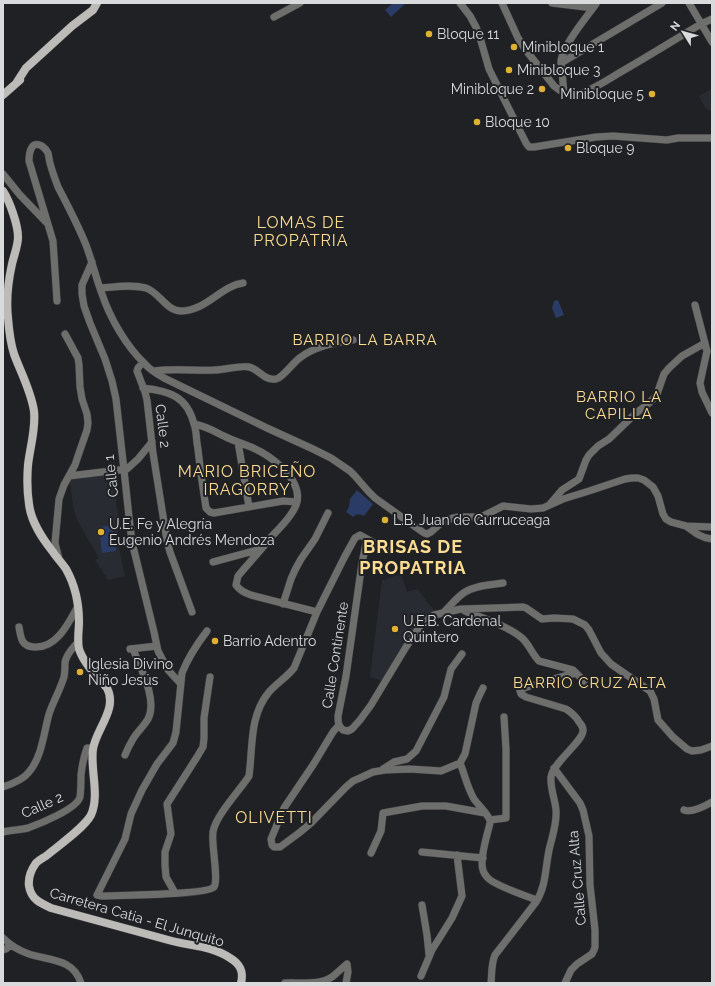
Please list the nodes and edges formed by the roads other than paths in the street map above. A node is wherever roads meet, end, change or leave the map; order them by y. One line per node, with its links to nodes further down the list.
1 (97, 3): 15 (main road)
2 (300, 3): 9 (street)
3 (460, 3): 16 (street)
4 (502, 3): 14 (street)
5 (552, 3): 8 (street)
6 (662, 3): 13 (street)
7 (688, 3): 11 (street)
8 (595, 5): 13 (street)
9 (274, 18)
10 (712, 19): 11 (street)
11 (701, 24): 12 (street); 14 (street)
12 (712, 42)
13 (562, 63): 14 (street)
14 (564, 93)
15 (3, 95)
16 (712, 138)
17 (3, 174): 19 (street)
18 (3, 191): 47 (main road, Carretera Catia - El Junquito)
19 (47, 224): 20 (street); 23 (street)
20 (92, 262): 22 (street); 35 (street, Calle 1)
21 (243, 283): 22 (street)
22 (100, 288): 28 (street)
23 (57, 301)
24 (695, 305): 27 (street)
25 (65, 334): 36 (street)
26 (353, 340): 29 (street)
27 (705, 343): 31 (street); 38 (street)
28 (143, 362): 29 (street); 30 (street, Calle 2)
29 (154, 371): 38 (street)
30 (143, 388): 32 (street); 33 (street, Calle 2)
31 (712, 414)
32 (194, 424): 34 (street); 39 (street)
33 (152, 442): 35 (street); 53 (street, Calle 2)
34 (238, 442): 37 (street); 39 (street)
35 (124, 470): 36 (street); 59 (street, Calle 1)
36 (69, 476): 47 (street)
37 (298, 502): 39 (street); 45 (street)
38 (549, 506): 41 (street)
39 (249, 507)
40 (328, 513): 50 (street)
41 (686, 526): 42 (street); 44 (street)
42 (712, 528)
43 (367, 539): 46 (street); 54 (street); 67 (street, Calle Continente)
44 (712, 539)
45 (262, 548): 48 (street); 50 (street)
46 (389, 551)
47 (59, 560): 51 (main road, Carretera Catia - El Junquito)
48 (213, 562)
49 (503, 584): 55 (street)
50 (283, 604): 54 (street)
51 (78, 606): 56 (street); 58 (main road, Carretera Catia - El Junquito)
52 (462, 609): 55 (street, Calle Continente); 61 (street); 68 (street, Calle Continente)
53 (192, 612)
54 (317, 612): 84 (street)
55 (444, 612): 67 (street, Calle Continente)
56 (19, 627)
57 (206, 631): 64 (street)
58 (78, 642): 69 (main road, Carretera Catia - El Junquito); 74 (street)
59 (157, 646): 64 (street, Calle 1); 70 (street)
60 (462, 654): 73 (street)
61 (576, 672): 63 (street); 72 (street)
62 (210, 677): 84 (street)
63 (584, 681)
64 (180, 683): 84 (street)
65 (483, 688): 71 (street)
66 (504, 717): 78 (street)
67 (339, 725): 73 (street)
68 (712, 746)
69 (93, 748): 79 (street, Calle 2); 93 (main road, Carretera Catia - El Junquito)
70 (125, 756)
71 (460, 763): 73 (street); 77 (street)
72 (554, 768): 85 (street); 97 (street, Calle Cruz Alta)
73 (382, 771)
74 (3, 787)
75 (712, 802): 76 (street)
76 (684, 810)
77 (485, 813): 78 (street); 81 (street)
78 (490, 820): 83 (street)
79 (3, 832)
80 (422, 852): 82 (street)
81 (371, 853)
82 (457, 856): 83 (street); 90 (street)
83 (483, 858): 85 (street)
84 (175, 893)
85 (537, 900): 96 (street)
86 (422, 905): 90 (street)
87 (3, 938): 88 (street)
88 (11, 945): 89 (street); 92 (street)
89 (3, 950)
90 (429, 957): 91 (street)
91 (421, 976)
92 (81, 983)
93 (241, 983)
94 (285, 983): 95 (street)
95 (346, 983)
96 (490, 983)
97 (565, 983)

